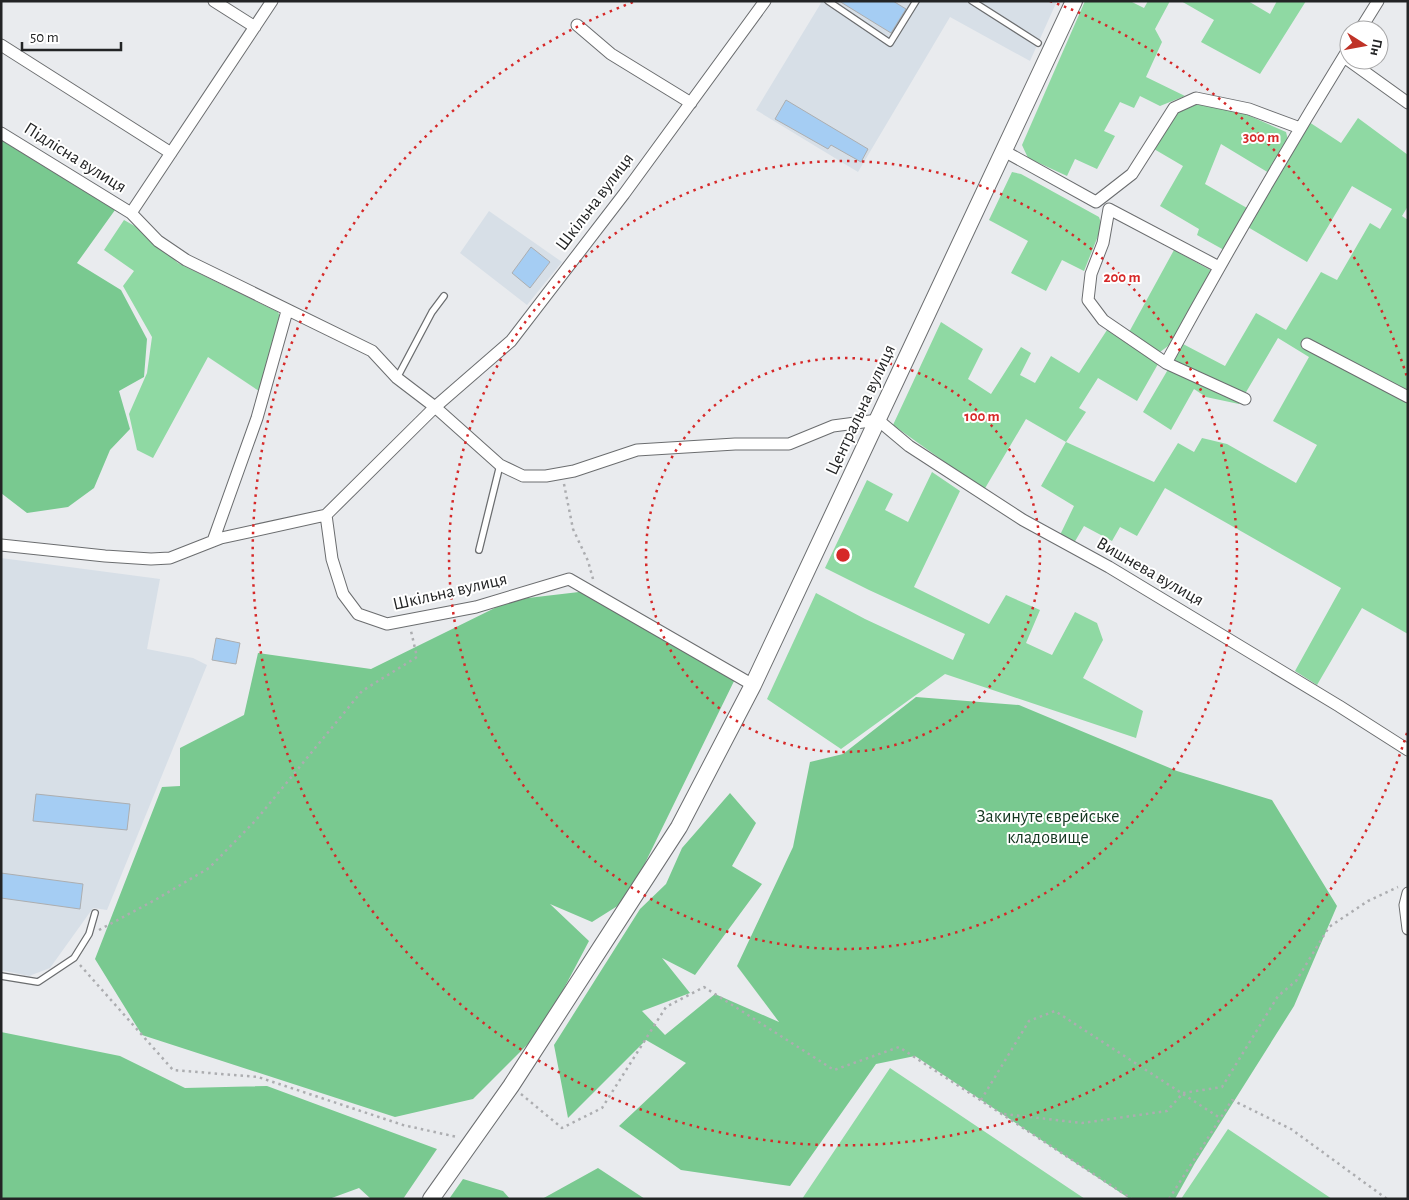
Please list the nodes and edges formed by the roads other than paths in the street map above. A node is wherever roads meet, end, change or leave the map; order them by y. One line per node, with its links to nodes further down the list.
1 (214, 1): 11 (street)
2 (272, 1): 11 (street)
3 (766, 1): 16 (street, Шкільна вулиця)
4 (828, 1): 5 (lane)
5 (916, 1)
6 (972, 1): 12 (lane)
7 (1074, 1): 20 (main road, Центральна вулиця)
8 (1378, 1): 9 (street)
9 (1366, 20)
10 (577, 25): 16 (street)
11 (255, 27): 21 (street)
12 (1038, 43)
13 (1, 45): 21 (street)
14 (1339, 64): 18 (street)
15 (1367, 70): 17 (street)
16 (691, 103): 33 (street, Шкільна вулиця)
17 (1408, 103)
18 (1300, 128): 22 (street); 25 (street)
19 (1, 133): 24 (street, Підлісна вулиця)
20 (1004, 151): 22 (street); 34 (main road, Центральна вулиця)
21 (171, 152): 24 (street)
22 (1096, 202): 23 (street)
23 (1109, 209): 25 (street); 29 (street)
24 (131, 213): 27 (street)
25 (1219, 267): 29 (street)
26 (444, 296): 30 (lane)
27 (287, 311): 30 (street); 37 (street)
28 (1307, 344): 31 (street)
29 (1166, 363): 32 (street)
30 (397, 378): 33 (street)
31 (1408, 397)
32 (1245, 399)
33 (435, 407): 35 (street); 36 (street, Шкільна вулиця)
34 (878, 420): 35 (street); 40 (main road, Центральна вулиця); 41 (street, Вишнева вулиця)
35 (500, 465): 39 (lane)
36 (326, 514): 37 (street); 40 (street, Шкільна вулиця)
37 (213, 541): 38 (street)
38 (1, 545)
39 (479, 550)
40 (753, 685): 46 (main road, Центральна вулиця)
41 (1408, 750)
42 (1404, 889): 44 (street)
43 (95, 912): 45 (lane)
44 (1408, 929)
45 (1, 976)
46 (431, 1199)

